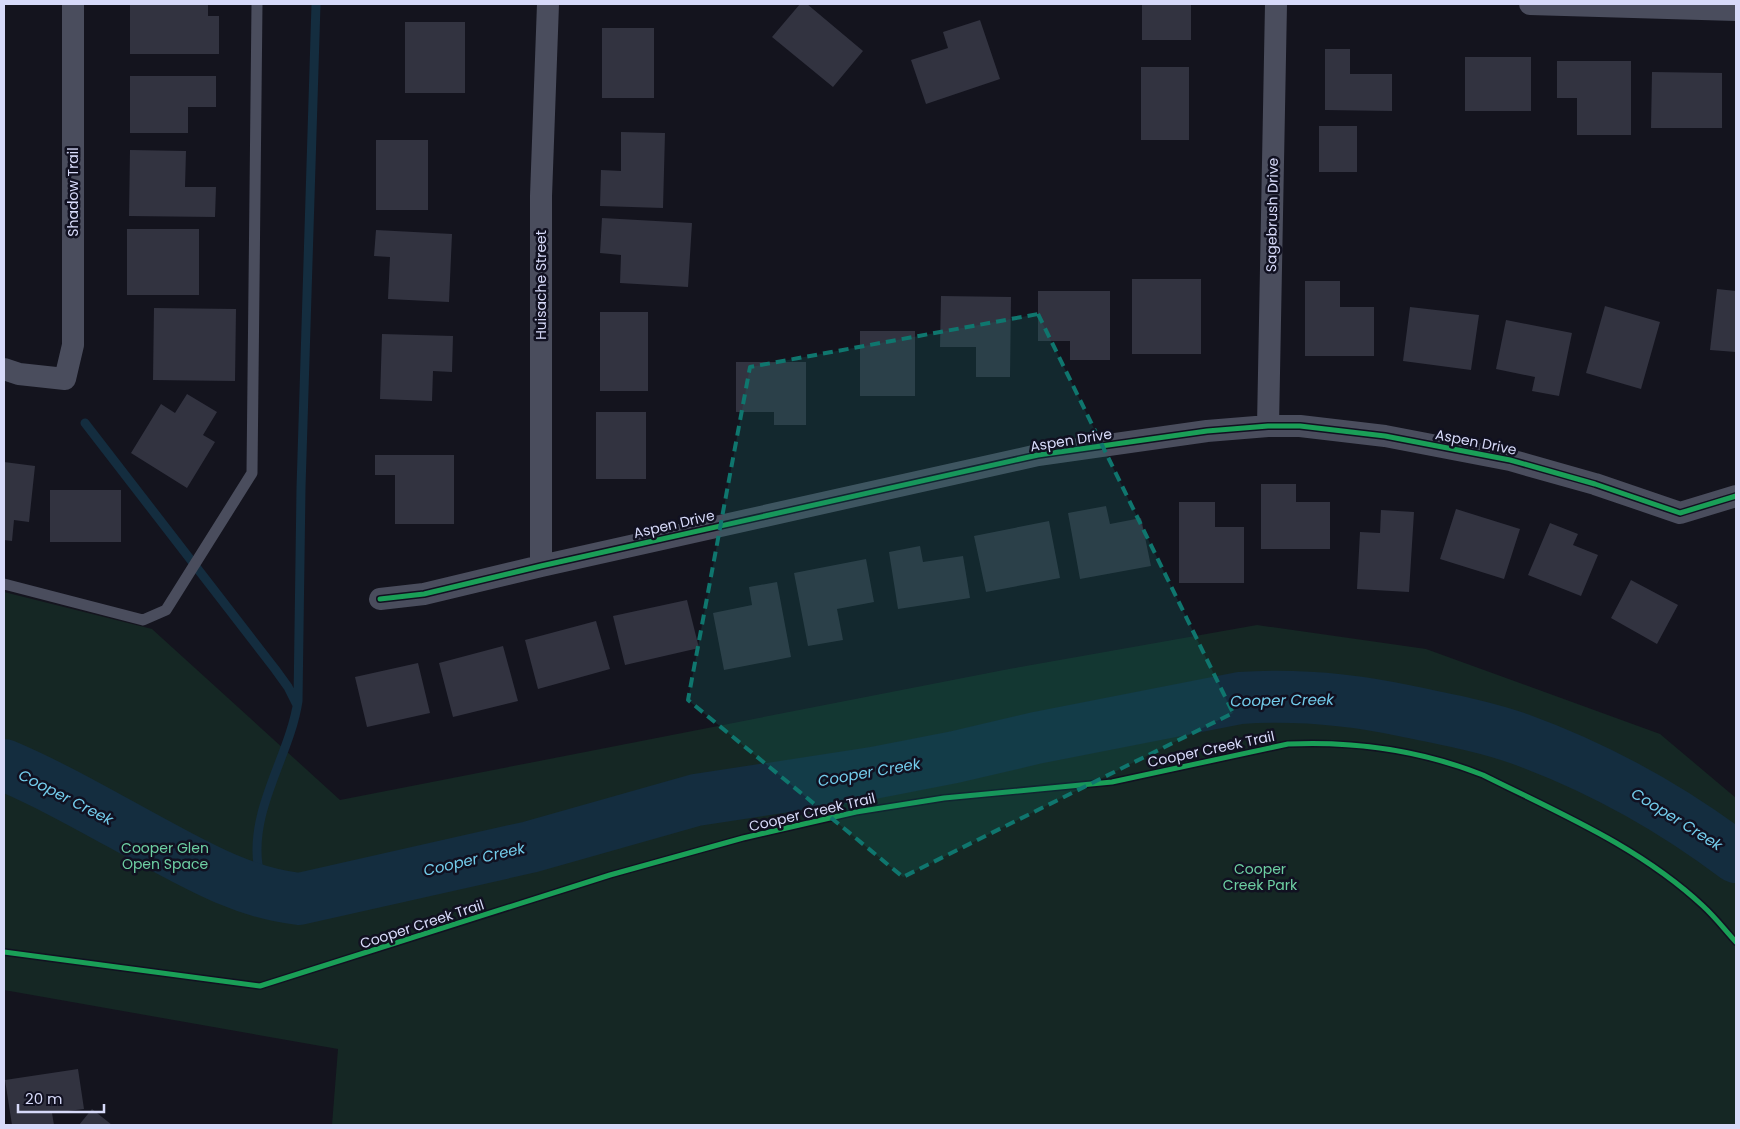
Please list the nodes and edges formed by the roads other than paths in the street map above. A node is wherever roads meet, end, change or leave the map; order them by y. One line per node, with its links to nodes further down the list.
1 (73, 4): 8 (street, Shadow Trail)
2 (257, 4): 12 (lane)
3 (548, 4): 11 (street, Huisache Street)
4 (1276, 4): 9 (street, Sagebrush Drive)
5 (1530, 4): 6 (street)
6 (1647, 6): 7 (street)
7 (1736, 10)
8 (4, 369)
9 (1268, 426): 10 (street, Aspen Drive); 11 (street, Aspen Drive)
10 (1736, 496)
11 (541, 566): 13 (street, Aspen Drive)
12 (4, 584)
13 (380, 599)

